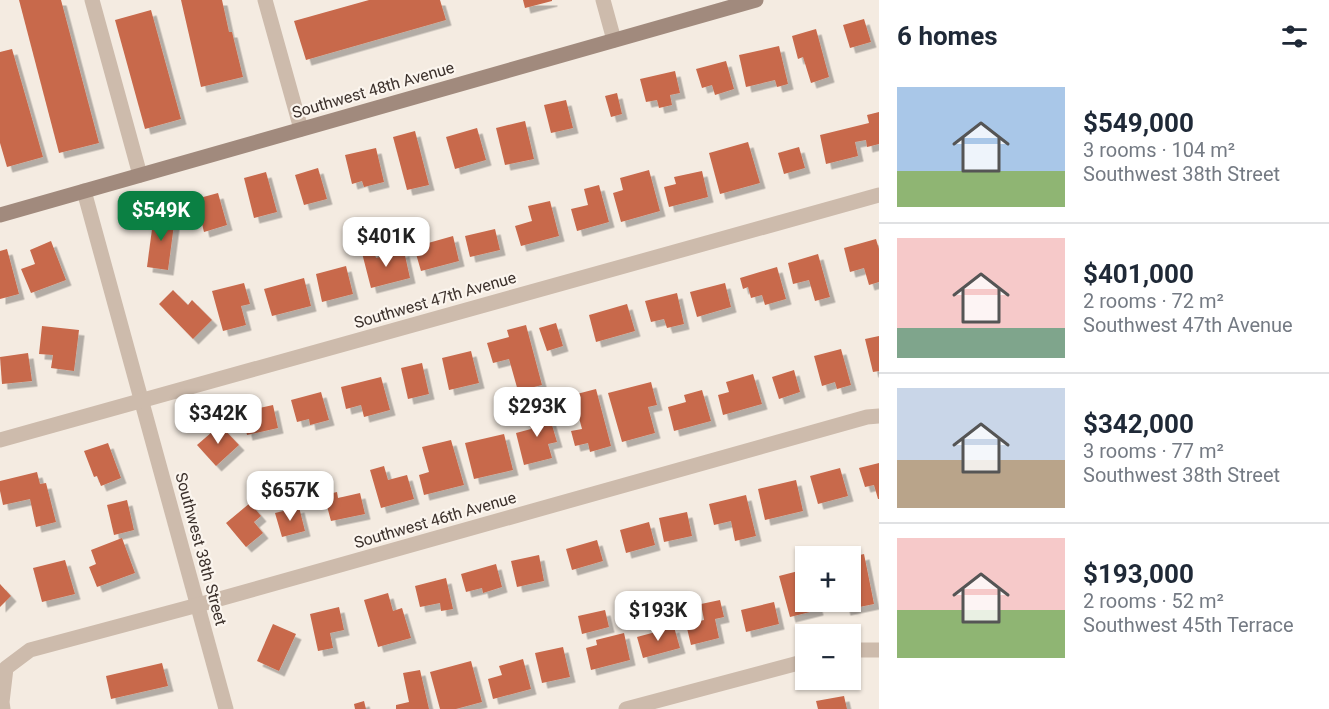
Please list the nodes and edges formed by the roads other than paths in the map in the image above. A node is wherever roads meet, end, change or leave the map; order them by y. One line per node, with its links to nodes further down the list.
1 (92, 0): 7 (street)
2 (265, 0): 6 (street)
3 (603, 0): 5 (street)
4 (756, 0): 5 (street, Southwest 48th Avenue)
5 (614, 40): 6 (street, Southwest 48th Avenue)
6 (300, 129): 7 (street, Southwest 48th Avenue)
7 (140, 175): 8 (street, Southwest 48th Avenue)
8 (84, 190): 10 (street, Southwest 48th Avenue); 11 (street, Southwest 38th Street)
9 (879, 195): 11 (street, Southwest 47th Avenue)
10 (1, 212)
11 (143, 401): 13 (street, Southwest 47th Avenue); 14 (street, Southwest 38th Street)
12 (879, 416): 14 (street, Southwest 46th Avenue)
13 (0, 440)
14 (198, 605): 18 (street, Southwest 46th Avenue); 19 (street, Southwest 38th Street)
15 (861, 650): 16 (street)
16 (879, 650)
17 (795, 664): 20 (street)
18 (3, 709)
19 (226, 709)
20 (626, 709)

